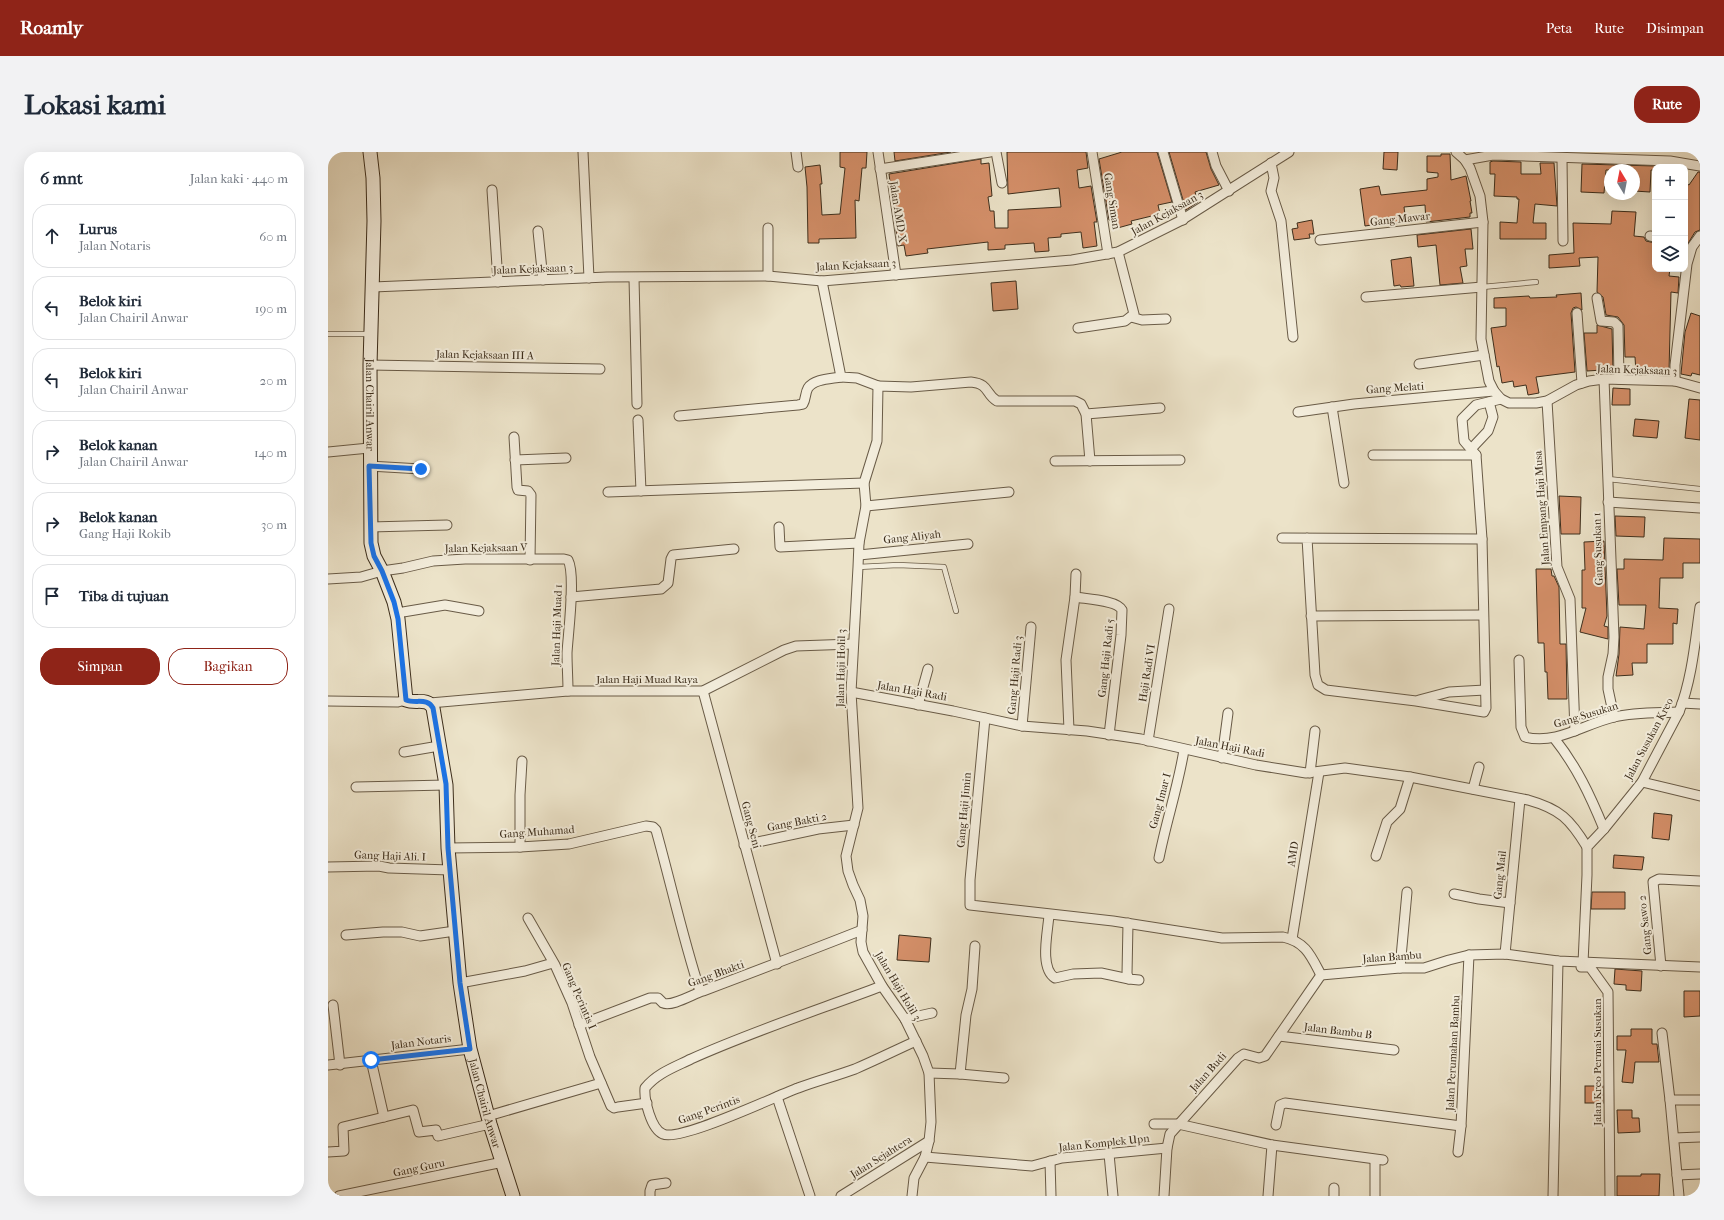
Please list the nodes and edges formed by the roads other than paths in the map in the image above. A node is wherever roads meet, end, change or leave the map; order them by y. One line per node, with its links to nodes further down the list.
1 (370, 152): 40 (street, Jalan Chairil Anwar)
2 (583, 152): 34 (street)
3 (796, 152): 17 (street)
4 (878, 152): 18 (street, Jalan AMD X)
5 (990, 152): 18 (street)
6 (996, 152): 19 (street)
7 (1092, 152): 31 (street, Gang Siman)
8 (1164, 152): 22 (street)
9 (1212, 152): 21 (street)
10 (1290, 152): 15 (street, Jalan Kejaksaan 3)
11 (1456, 152): 14 (street)
12 (1493, 154): 13 (street); 14 (street)
13 (1562, 158): 16 (street); 28 (street)
14 (1465, 160): 23 (street)
15 (1271, 163): 21 (street, Jalan Kejaksaan 3); 50 (street)
16 (1700, 166)
17 (798, 167)
18 (880, 169): 32 (street, Jalan AMD X)
19 (1002, 183)
20 (492, 190): 38 (street)
21 (1229, 191): 22 (street, Jalan Kejaksaan 3)
22 (1182, 220): 30 (street, Jalan Kejaksaan 3)
23 (1483, 222): 27 (street, Gang Mawar); 41 (street)
24 (768, 228): 33 (street)
25 (538, 231): 36 (street)
26 (1700, 236): 29 (street)
27 (1320, 240)
28 (1564, 241)
29 (1689, 246): 58 (street)
30 (1118, 252): 31 (street, Jalan Kejaksaan 3); 45 (street)
31 (1108, 254): 32 (street, Jalan Kejaksaan 3)
32 (896, 275): 37 (street, Jalan Kejaksaan 3)
33 (768, 276): 35 (street, Jalan Kejaksaan 3); 37 (street, Jalan Kejaksaan 3)
34 (589, 278): 35 (street, Jalan Kejaksaan 3); 36 (street, Jalan Kejaksaan 3)
35 (634, 278): 66 (street)
36 (543, 280): 38 (street, Jalan Kejaksaan 3)
37 (822, 280): 55 (street)
38 (498, 282): 40 (street, Jalan Kejaksaan 3)
39 (1536, 282): 41 (lane)
40 (372, 287): 49 (street, Jalan Chairil Anwar)
41 (1482, 288): 42 (street); 51 (street)
42 (1366, 297)
43 (1597, 298): 57 (street)
44 (1577, 313): 59 (street)
45 (1131, 317): 46 (street); 47 (street)
46 (1166, 319)
47 (1078, 328)
48 (328, 334): 49 (lane)
49 (370, 334): 53 (street, Jalan Chairil Anwar)
50 (1293, 337)
51 (1484, 355): 52 (street); 62 (street)
52 (1418, 364)
53 (370, 365): 54 (street, Jalan Kejaksaan III A); 74 (street, Jalan Chairil Anwar)
54 (600, 369)
55 (841, 377): 60 (street); 71 (street)
56 (1604, 379): 57 (street, Jalan Kejaksaan 3); 59 (street, Jalan Kejaksaan 3); 85 (street, Gang Susukan 1)
57 (1618, 380): 58 (street, Jalan Kejaksaan 3)
58 (1675, 381): 61 (street, Jalan Kejaksaan 3)
59 (1582, 383): 64 (street, Jalan Kejaksaan 3)
60 (878, 386): 70 (street); 86 (street, Jalan Haji Holil 3)
61 (1700, 388)
62 (1494, 391): 63 (street); 68 (street, Gang Melati)
63 (1501, 399): 64 (street, Jalan Kejaksaan 3); 65 (street)
64 (1547, 401): 142 (street, Jalan Empang Haji Musa)
65 (1489, 402): 76 (street); 76 (street)
66 (637, 404)
67 (1160, 408): 70 (street)
68 (1332, 408): 69 (street, Gang Melati); 87 (street)
69 (1298, 412)
70 (1086, 414): 82 (street)
71 (679, 416)
72 (638, 420): 90 (street)
73 (514, 437): 79 (street)
74 (369, 448): 75 (street); 83 (street, Jalan Chairil Anwar)
75 (328, 452)
76 (1474, 452): 77 (street); 100 (street)
77 (1373, 455)
78 (566, 458): 79 (street)
79 (515, 460): 105 (street)
80 (1180, 460): 82 (street)
81 (1055, 461): 82 (street)
82 (1090, 461)
83 (369, 466): 84 (street); 96 (street, Jalan Chairil Anwar)
84 (421, 469)
85 (1608, 479): 88 (lane); 92 (street, Gang Susukan 1)
86 (864, 483): 90 (street); 93 (street, Jalan Haji Holil 3)
87 (1344, 483)
88 (1700, 489)
89 (608, 492): 90 (street)
90 (641, 492)
91 (1009, 492): 93 (street)
92 (1608, 502): 94 (street); 137 (street, Gang Susukan 1)
93 (866, 506): 101 (street, Jalan Haji Holil 3)
94 (1700, 508)
95 (447, 525): 96 (street)
96 (370, 527): 108 (street, Jalan Chairil Anwar)
97 (779, 527): 101 (street)
98 (1282, 538): 99 (street)
99 (1307, 538): 100 (street); 119 (street)
100 (1482, 539): 118 (street)
101 (860, 543): 104 (street, Jalan Haji Holil 3)
102 (968, 544): 104 (street, Gang Aliyah)
103 (734, 549): 112 (street)
104 (859, 555): 107 (street, Jalan Haji Holil 3)
105 (530, 560): 106 (street, Jalan Kejaksaan V); 108 (street, Jalan Kejaksaan V)
106 (568, 560): 112 (street, Jalan Haji Muad 1)
107 (858, 568): 116 (lane); 121 (street, Jalan Haji Holil 3)
108 (382, 571): 110 (street, Jalan Kejaksaan V); 117 (street, Jalan Chairil Anwar)
109 (1076, 574): 111 (street)
110 (328, 579)
111 (1075, 597): 140 (street); 143 (street, Gang Haji Radi 5)
112 (571, 598): 125 (street, Jalan Haji Muad 1)
113 (1700, 607): 132 (street, Jalan Susukan Kreo)
114 (1169, 609): 145 (street, Haji Radi VI)
115 (479, 611): 117 (street)
116 (956, 611)
117 (397, 613): 128 (street, Jalan Chairil Anwar)
118 (1483, 615): 119 (street); 124 (street)
119 (1311, 616): 130 (street)
120 (1031, 627): 139 (street, Gang Haji Radi 3)
121 (853, 644): 126 (street, Jalan Haji Muad Raya); 127 (street, Jalan Haji Holil 3)
122 (1519, 660): 144 (street, Gang Susukan)
123 (928, 669): 134 (street)
124 (1485, 690): 130 (street); 130 (street)
125 (568, 691): 126 (street, Jalan Haji Muad Raya); 131 (street, Jalan Haji Muad Raya)
126 (702, 691): 162 (street, Gang Seni)
127 (852, 692): 134 (street, Jalan Haji Radi); 160 (street, Jalan Haji Holil 3)
128 (406, 700): 129 (street); 131 (street)
129 (328, 701)
130 (1416, 701)
131 (430, 703): 146 (street, Jalan Chairil Anwar)
132 (1682, 703): 133 (street); 135 (street, Jalan Susukan Kreo)
133 (1700, 704)
134 (918, 705): 138 (street, Jalan Haji Radi)
135 (1678, 712): 137 (street, Gang Susukan); 154 (street, Jalan Susukan Kreo)
136 (1228, 714): 149 (street)
137 (1614, 717): 142 (street, Gang Susukan)
138 (985, 718): 139 (street, Jalan Haji Radi); 174 (street, Gang Haji Jimin)
139 (1022, 726): 140 (street, Jalan Haji Radi)
140 (1069, 730): 143 (street, Jalan Haji Radi)
141 (1315, 731): 152 (street, AMD)
142 (1575, 731): 144 (street, Gang Susukan)
143 (1109, 735): 145 (street, Jalan Haji Radi)
144 (1554, 738): 161 (street)
145 (1148, 741): 147 (street, Jalan Haji Radi)
146 (439, 746): 148 (street); 155 (street, Jalan Chairil Anwar)
147 (1184, 750): 149 (street, Jalan Haji Radi); 167 (street, Gang Imar I)
148 (404, 752)
149 (1222, 758): 152 (street, Jalan Haji Radi)
150 (522, 762): 163 (street)
151 (1480, 767): 157 (street)
152 (1314, 772): 153 (street, Jalan Haji Radi); 180 (street, AMD)
153 (1410, 777): 157 (street, Jalan Haji Radi); 166 (street)
154 (1642, 782): 158 (street); 161 (street, Jalan Susukan Kreo)
155 (446, 784): 156 (street); 165 (street, Jalan Chairil Anwar)
156 (356, 787)
157 (1473, 789): 159 (street, Jalan Haji Radi)
158 (1700, 796)
159 (1520, 799): 164 (street, Jalan Haji Radi); 173 (street, Gang Mail)
160 (854, 825): 162 (street, Gang Bakti 2); 177 (street, Jalan Haji Holil 3)
161 (1604, 829): 164 (street, Jalan Susukan Kreo)
162 (744, 845): 186 (street, Gang Seni)
163 (520, 847): 165 (street, Gang Muhamad); 196 (street, Gang Muhamad)
164 (1587, 847): 185 (street)
165 (448, 848): 169 (street, Jalan Chairil Anwar)
166 (1376, 856)
167 (1159, 858)
168 (328, 867): 169 (street, Gang Haji Ali. I)
169 (450, 870): 178 (street, Jalan Chairil Anwar)
170 (1700, 881): 188 (street, Gang Sawo 2)
171 (1407, 892): 190 (street)
172 (1454, 894): 173 (street)
173 (1510, 903): 182 (street, Gang Mail)
174 (1049, 915): 176 (street); 192 (street)
175 (528, 918): 184 (street)
176 (1128, 923): 180 (street); 192 (street)
177 (862, 930): 186 (street, Gang Bhakti); 195 (street, Jalan Haji Holil 3)
178 (455, 931): 179 (street); 194 (street, Jalan Chairil Anwar)
179 (346, 935)
180 (1292, 939): 191 (street)
181 (975, 946): 210 (street)
182 (1504, 954): 183 (street, Jalan Bambu); 187 (street, Jalan Bambu)
183 (1469, 956): 190 (street, Jalan Bambu); 222 (street, Jalan Perumahan Bambu)
184 (553, 963): 194 (street, Gang Perintis I); 200 (street, Gang Perintis I)
185 (1583, 963): 187 (street, Jalan Bambu); 188 (street, Jalan Bambu)
186 (777, 964): 196 (street, Gang Bhakti)
187 (1558, 964): 248 (street); 249 (street, Jalan Kreo Permai Susukan)
188 (1661, 966): 189 (street, Jalan Bambu)
189 (1700, 967)
190 (1400, 968): 191 (street, Jalan Bambu)
191 (1321, 975): 202 (street, Jalan Budi)
192 (1129, 979): 193 (street)
193 (1139, 980)
194 (460, 983): 204 (street, Jalan Chairil Anwar)
195 (882, 986): 199 (street, Jalan Haji Holil 3); 216 (street, Gang Perintis)
196 (700, 992): 200 (street, Gang Bhakti)
197 (333, 1005): 208 (street)
198 (932, 1013): 199 (street)
199 (905, 1019): 203 (street, Jalan Haji Holil 3)
200 (580, 1024): 212 (street, Gang Perintis I)
201 (1662, 1032): 214 (street)
202 (1279, 1036): 205 (street, Jalan Bambu B); 220 (street, Jalan Budi)
203 (916, 1041): 209 (street, Jalan Haji Holil 3); 213 (street, Gang Perintis)
204 (470, 1049): 206 (street, Jalan Notaris); 218 (street, Jalan Chairil Anwar)
205 (1394, 1050)
206 (371, 1060): 208 (street, Jalan Notaris); 217 (street)
207 (328, 1065): 208 (street, Jalan Notaris)
208 (340, 1065)
209 (929, 1073): 210 (street); 225 (street, Jalan Haji Holil 3)
210 (960, 1074): 211 (street)
211 (1004, 1078)
212 (602, 1083): 216 (street, Gang Perintis I); 218 (street)
213 (777, 1097): 216 (street, Gang Perintis); 241 (street)
214 (1670, 1100): 215 (street); 224 (street)
215 (1700, 1100)
216 (648, 1103)
217 (384, 1117): 218 (street); 228 (street)
218 (489, 1120): 233 (street, Jalan Chairil Anwar)
219 (1154, 1124): 220 (street)
220 (1178, 1124): 226 (street); 227 (street, Jalan Budi)
221 (1276, 1125): 222 (street)
222 (1461, 1126): 229 (street, Jalan Perumahan Bambu)
223 (1700, 1137): 224 (street)
224 (1674, 1138): 235 (street)
225 (929, 1141): 231 (street, Jalan Haji Holil 3); 237 (street, Jalan Sejahtera)
226 (1272, 1145): 246 (street); 247 (street)
227 (1166, 1148): 230 (street, Jalan Komplek Upn); 245 (street, Jalan Budi)
228 (328, 1152)
229 (1458, 1152)
230 (1109, 1154): 232 (street, Jalan Komplek Upn); 244 (street)
231 (926, 1157): 232 (street, Jalan Komplek Upn); 242 (street, Jalan Haji Holil 3)
232 (1050, 1161): 243 (street)
233 (503, 1162): 238 (street, Gang Guru); 239 (street, Jalan Chairil Anwar)
234 (1700, 1174): 235 (street)
235 (1677, 1175): 250 (street)
236 (666, 1183): 240 (street)
237 (844, 1195)
238 (339, 1196)
239 (513, 1196)
240 (650, 1196)
241 (810, 1196)
242 (912, 1196)
243 (1051, 1196)
244 (1113, 1196)
245 (1164, 1196)
246 (1268, 1196)
247 (1375, 1196)
248 (1553, 1196)
249 (1610, 1196)
250 (1679, 1196)

